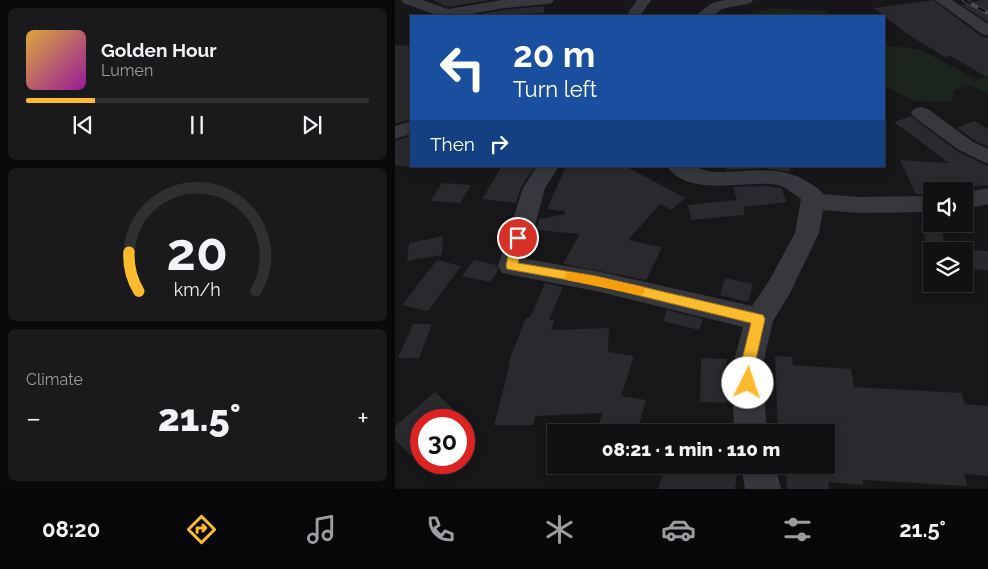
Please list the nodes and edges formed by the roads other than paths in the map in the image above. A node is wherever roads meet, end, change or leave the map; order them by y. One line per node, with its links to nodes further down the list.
1 (408, 0): 6 (street)
2 (547, 0): 6 (street)
3 (645, 0): 8 (street)
4 (746, 0): 9 (street)
5 (941, 0): 10 (street)
6 (504, 4): 7 (street)
7 (494, 15)
8 (634, 15)
9 (704, 15)
10 (988, 32)
11 (921, 114): 14 (street)
12 (410, 127): 13 (street)
13 (395, 133)
14 (988, 157)
15 (547, 167): 21 (street)
16 (679, 167): 19 (street)
17 (988, 196): 18 (street)
18 (973, 199)
19 (812, 201): 20 (street); 21 (street)
20 (923, 204)
21 (759, 319): 22 (street)
22 (750, 424)
23 (760, 474): 24 (street)
24 (763, 489)

